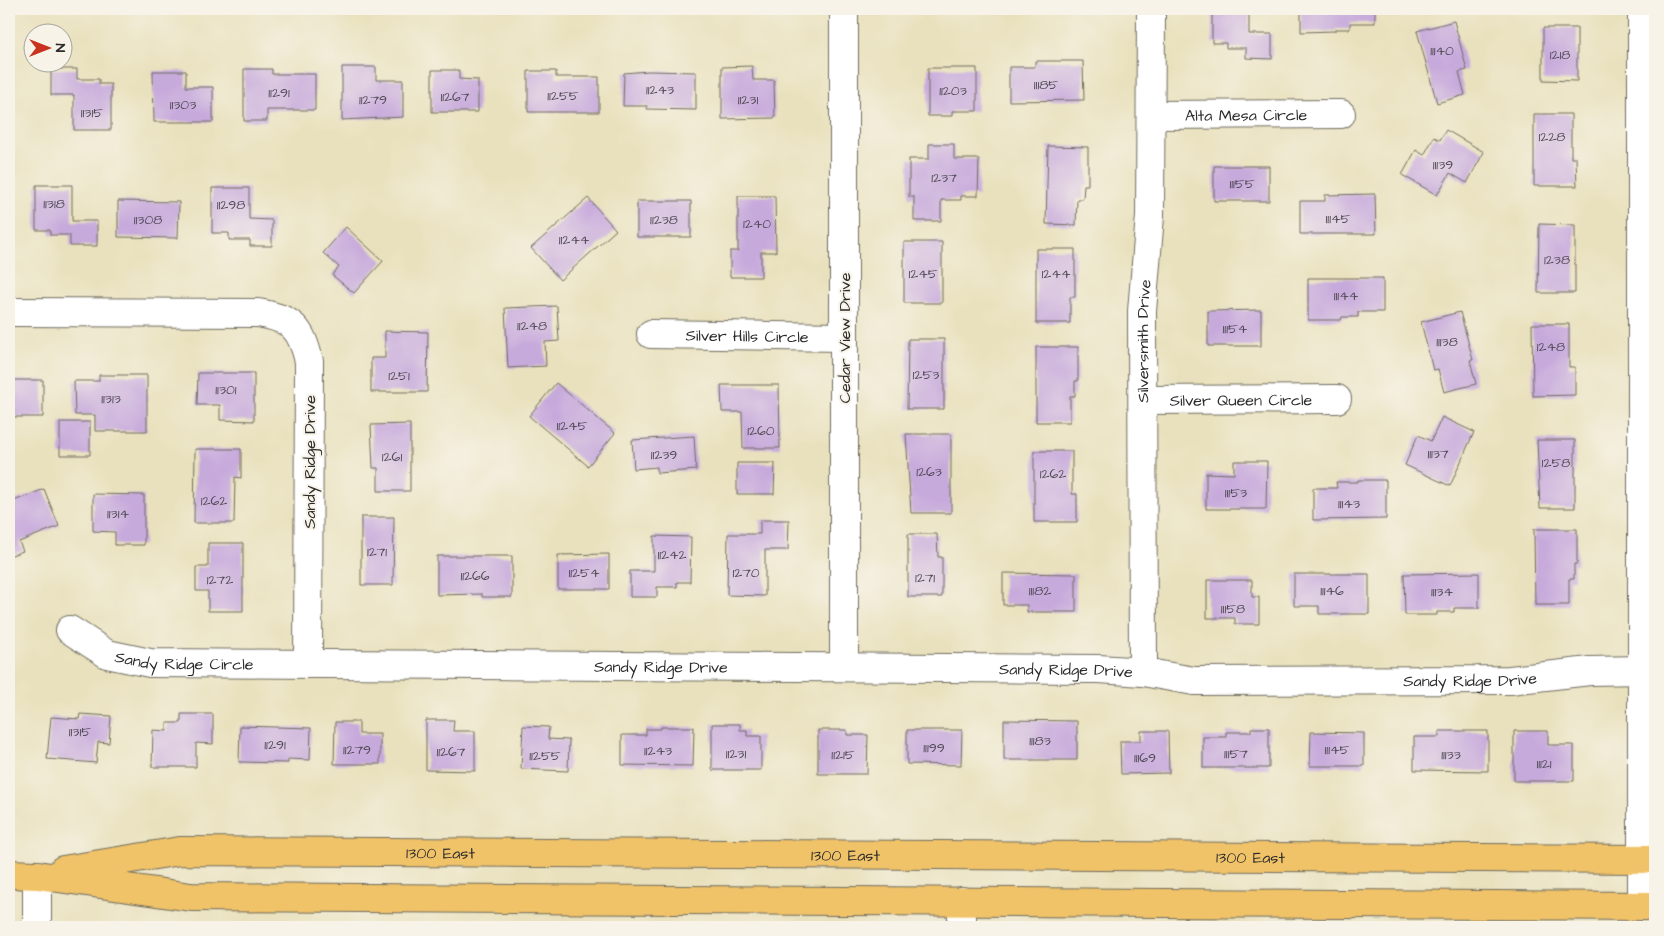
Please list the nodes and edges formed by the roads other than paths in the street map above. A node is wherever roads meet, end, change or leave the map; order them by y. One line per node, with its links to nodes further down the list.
1 (844, 9): 9 (street, Cedar View Drive)
2 (1150, 9): 6 (street, Silversmith Drive)
3 (1642, 9): 4 (street)
4 (1649, 49): 15 (street)
5 (1341, 114): 6 (street, Alta Mesa Circle)
6 (1150, 116): 11 (street, Silversmith Drive)
7 (9, 312): 13 (street, Sandy Ridge Drive)
8 (651, 334): 9 (street, Silver Hills Circle)
9 (844, 337): 14 (street, Cedar View Drive)
10 (1337, 399): 11 (street, Silver Queen Circle)
11 (1143, 400): 16 (street, Silversmith Drive)
12 (70, 630): 13 (street, Sandy Ridge Circle)
13 (308, 664): 14 (street, Sandy Ridge Drive)
14 (844, 666): 16 (street, Sandy Ridge Drive)
15 (1642, 670): 16 (street, Sandy Ridge Drive); 17 (street)
16 (1143, 672)
17 (1649, 859): 19 (main road, 1300 East); 20 (street)
18 (9, 874): 19 (main road, 1300 East)
19 (37, 875): 21 (main road, 1300 East); 22 (street)
20 (1649, 906): 21 (main road, 1300 East)
21 (962, 914)
22 (37, 927)

